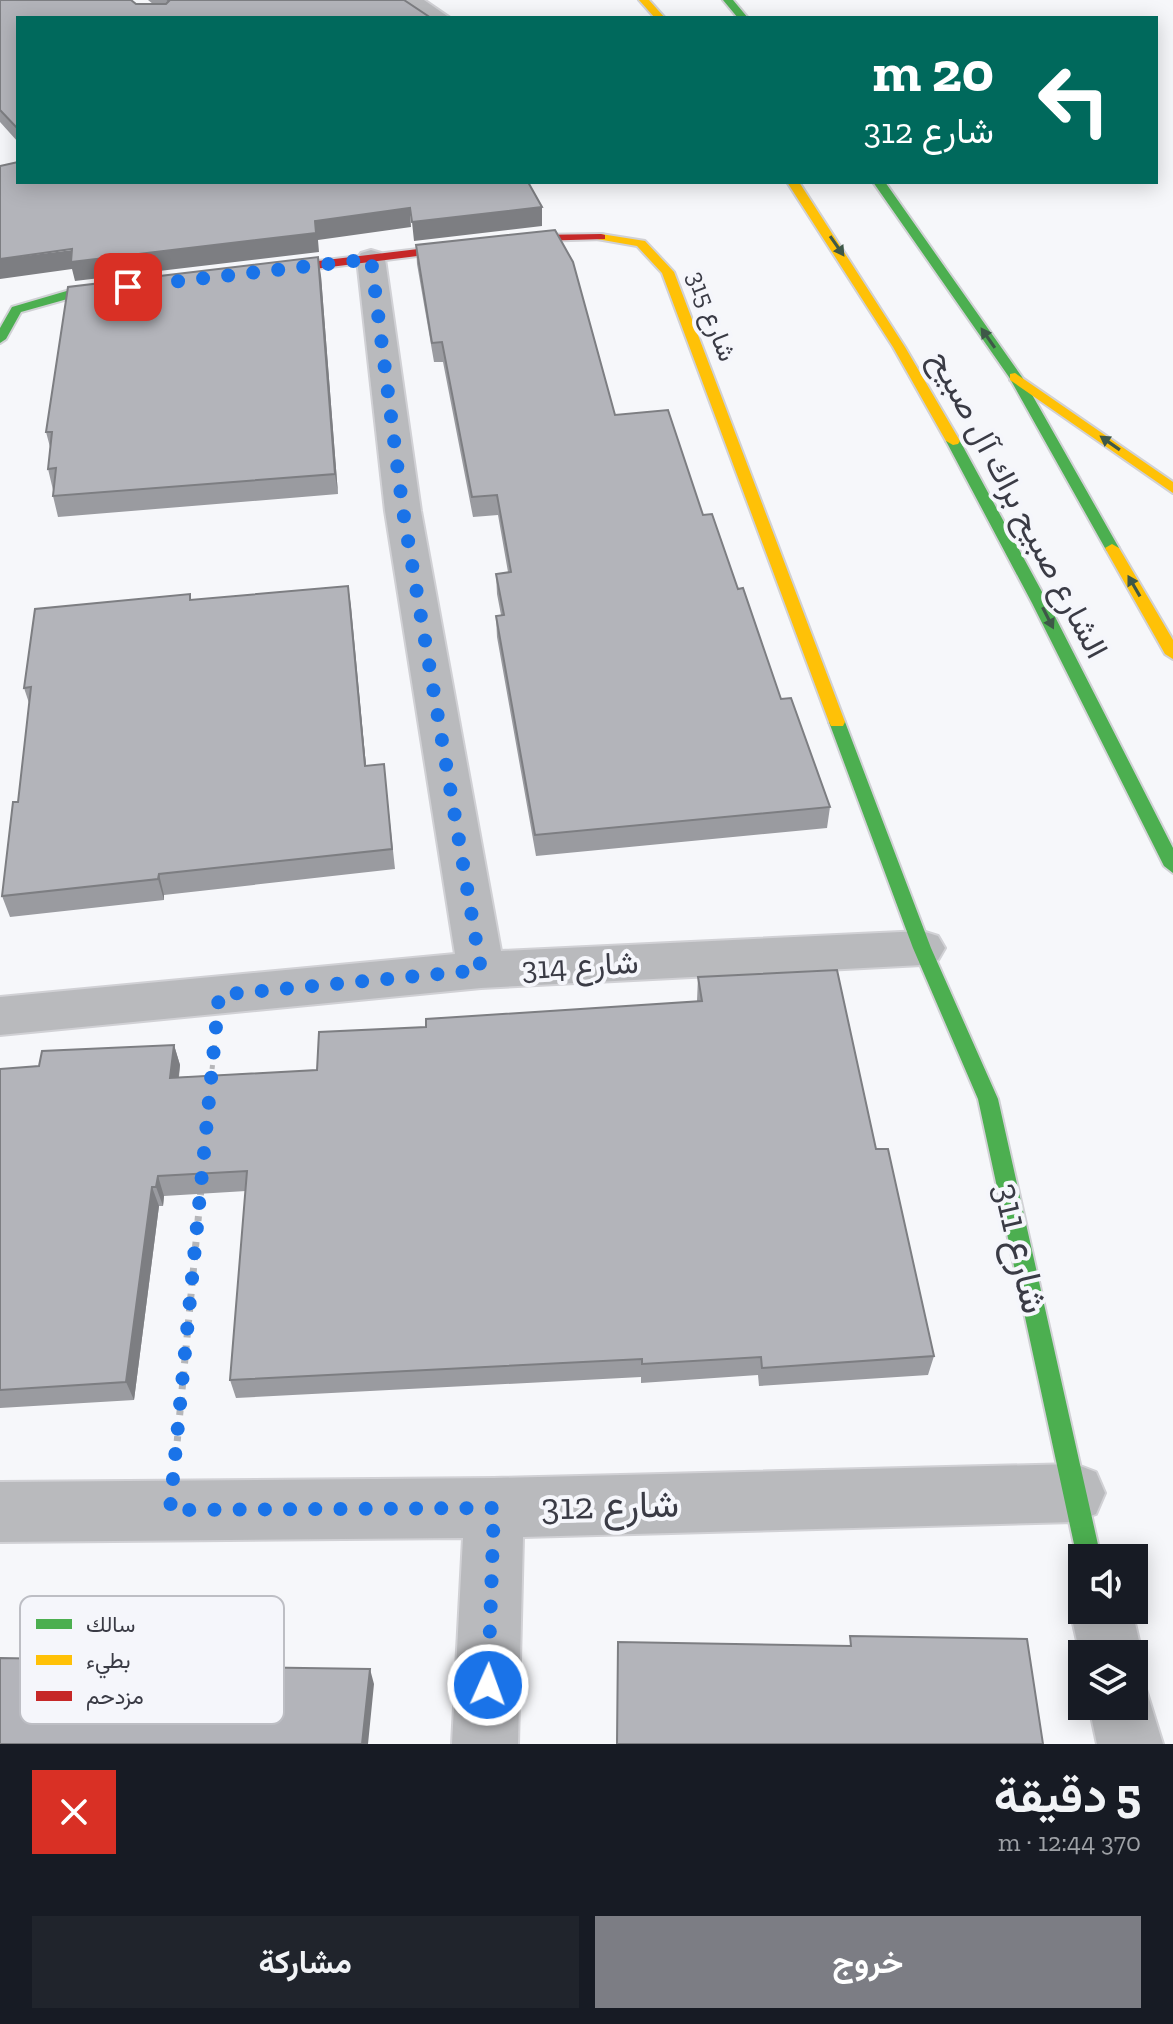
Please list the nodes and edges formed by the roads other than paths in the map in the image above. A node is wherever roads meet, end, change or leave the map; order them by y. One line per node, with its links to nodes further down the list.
1 (408, 0): 4 (street)
2 (644, 0): 5 (street)
3 (728, 0): 6 (street)
4 (436, 16)
5 (658, 16)
6 (741, 16)
7 (794, 184): 16 (street, الشارع صبيح براك آل صبيح, one-way to 16)
8 (880, 184): 13 (street, الشارع صبيح براك آل صبيح, one-way to 8)
9 (371, 259): 10 (street, شارع 315); 17 (street, شارع 315); 18 (street)
10 (247, 273)
11 (143, 286): 12 (street)
12 (0, 339)
13 (1015, 377): 14 (street, one-way to 13); 15 (street, الشارع صبيح براك آل صبيح, one-way to 13)
14 (1173, 489)
15 (1173, 654)
16 (1173, 866)
17 (922, 948): 18 (street, شارع 314); 20 (street, شارع 311)
18 (481, 970): 19 (street, شارع 314)
19 (0, 1016)
20 (1075, 1493): 21 (street, شارع 312); 23 (street, شارع 311)
21 (494, 1508): 22 (street, شارع 312); 25 (street)
22 (0, 1512)
23 (1086, 1544)
24 (1124, 1720): 26 (street)
25 (485, 1744)
26 (1130, 1744)

